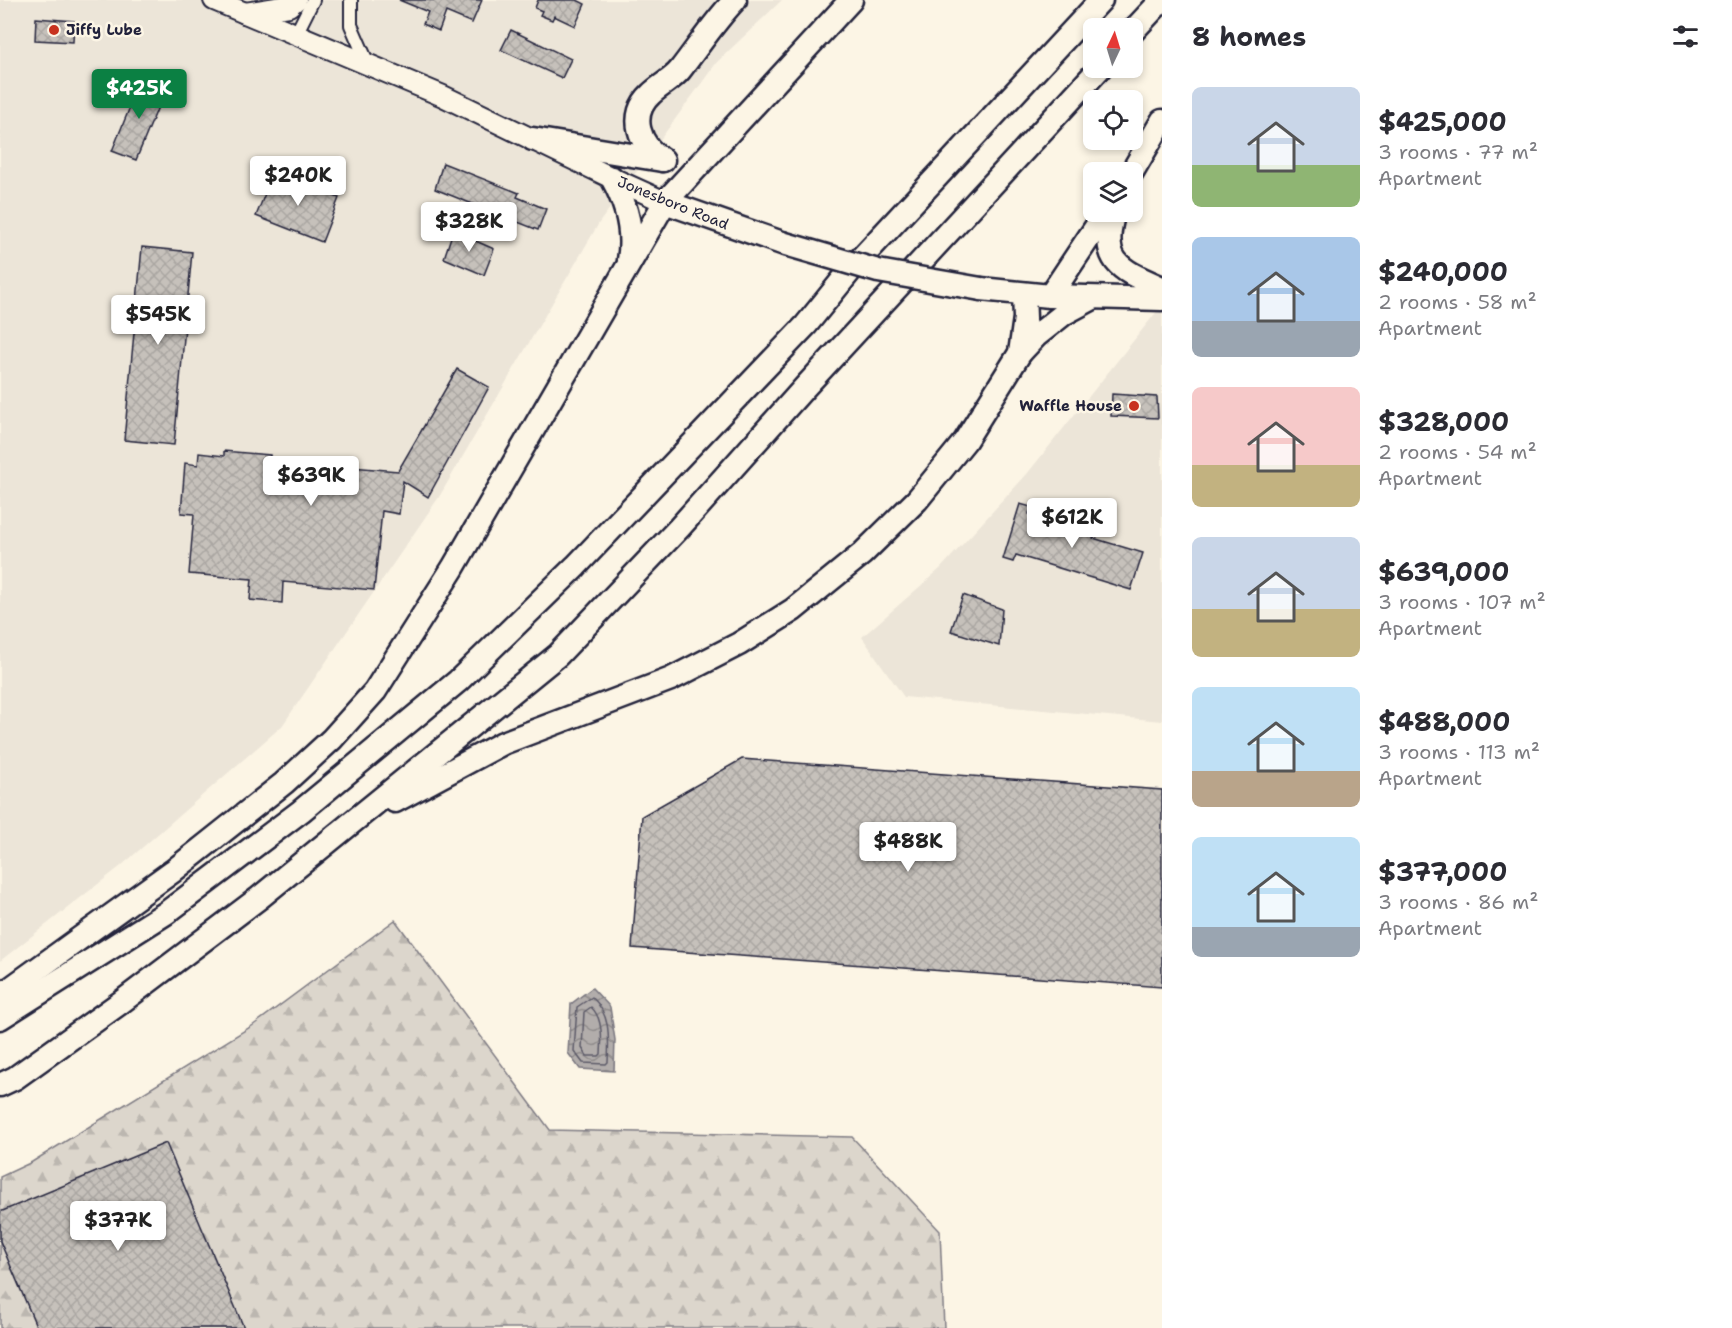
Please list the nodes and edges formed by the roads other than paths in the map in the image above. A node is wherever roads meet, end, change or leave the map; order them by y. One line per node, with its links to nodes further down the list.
1 (214, 0): 9 (main road, Jonesboro Road)
2 (296, 0): 9 (main road)
3 (313, 0): 11 (street)
4 (351, 0): 12 (street)
5 (735, 0): 17 (highway)
6 (851, 0): 16 (highway)
7 (1101, 0): 32 (highway)
8 (1162, 0): 10 (highway)
9 (245, 13): 11 (main road, Jonesboro Road)
10 (1143, 20)
11 (296, 34): 12 (main road, Jonesboro Road)
12 (368, 64): 15 (main road, Jonesboro Road)
13 (1091, 78): 30 (highway)
14 (1162, 121): 18 (highway)
15 (533, 139): 17 (highway); 19 (main road, Jonesboro Road)
16 (710, 152): 17 (highway); 20 (highway)
17 (663, 160)
18 (1138, 162)
19 (612, 178): 20 (main road, Jonesboro Road); 23 (highway)
20 (665, 202): 23 (highway); 25 (highway, Jonesboro Road, bridge)
21 (1099, 222): 26 (highway)
22 (1113, 222): 24 (highway)
23 (628, 265): 31 (highway)
24 (1162, 288)
25 (1024, 294): 26 (highway, Jonesboro Road); 29 (highway)
26 (1050, 296): 27 (highway, Jonesboro Road)
27 (1093, 298): 28 (highway, Jonesboro Road); 29 (highway)
28 (1162, 299)
29 (1020, 353): 30 (highway)
30 (351, 824): 33 (highway)
31 (0, 996)
32 (0, 1018)
33 (0, 1085)

